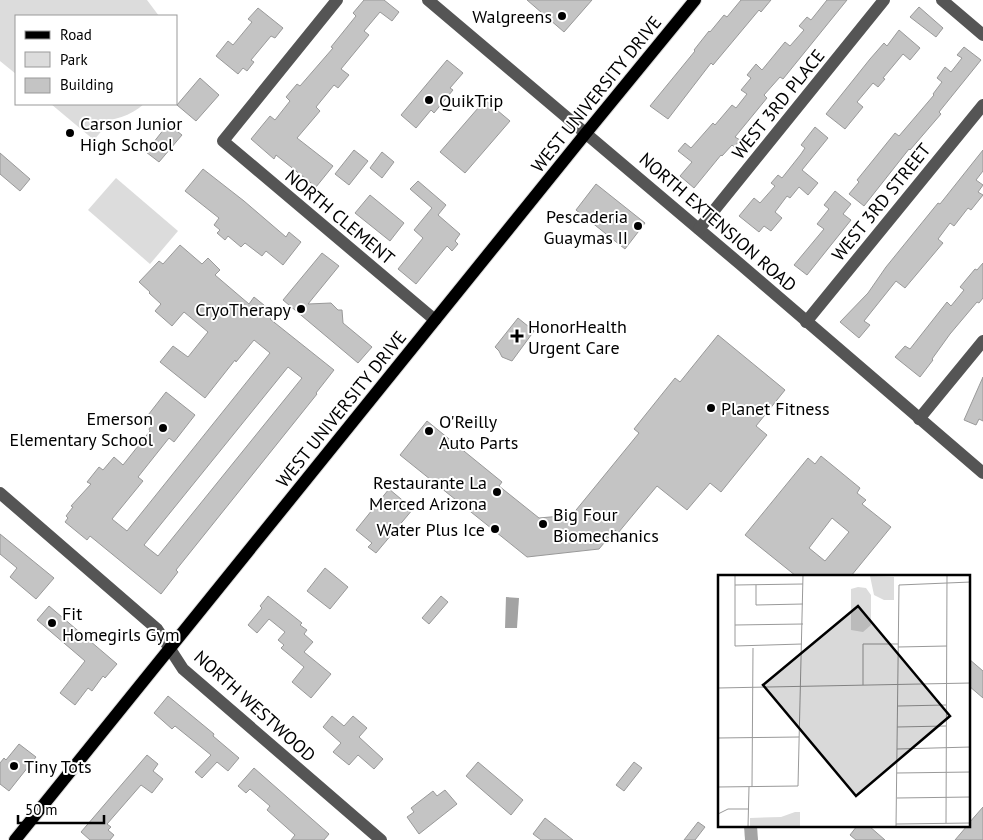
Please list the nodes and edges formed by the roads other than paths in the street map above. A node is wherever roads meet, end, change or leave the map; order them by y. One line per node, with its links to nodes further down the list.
1 (337, 0): 10 (street, NORTH CLEMENT)
2 (428, 0): 8 (street, NORTH EXTENSION ROAD)
3 (695, 0): 8 (main road, WEST UNIVERSITY DRIVE)
4 (884, 0): 9 (street, WEST 3RD PLACE)
5 (942, 0): 6 (street)
6 (983, 35)
7 (983, 105): 11 (street, WEST 3RD STREET)
8 (586, 133): 9 (street, NORTH EXTENSION ROAD); 10 (main road, WEST UNIVERSITY DRIVE)
9 (699, 229): 11 (street, NORTH EXTENSION ROAD)
10 (434, 320): 16 (main road, WEST UNIVERSITY DRIVE)
11 (806, 322): 13 (street, NORTH EXTENSION ROAD)
12 (983, 341): 13 (street)
13 (919, 419): 14 (street, NORTH EXTENSION ROAD)
14 (983, 473)
15 (0, 493): 16 (street, NORTH WESTWOOD)
16 (171, 648): 17 (main road, WEST UNIVERSITY DRIVE); 18 (street, NORTH WESTWOOD)
17 (15, 840)
18 (381, 840)

